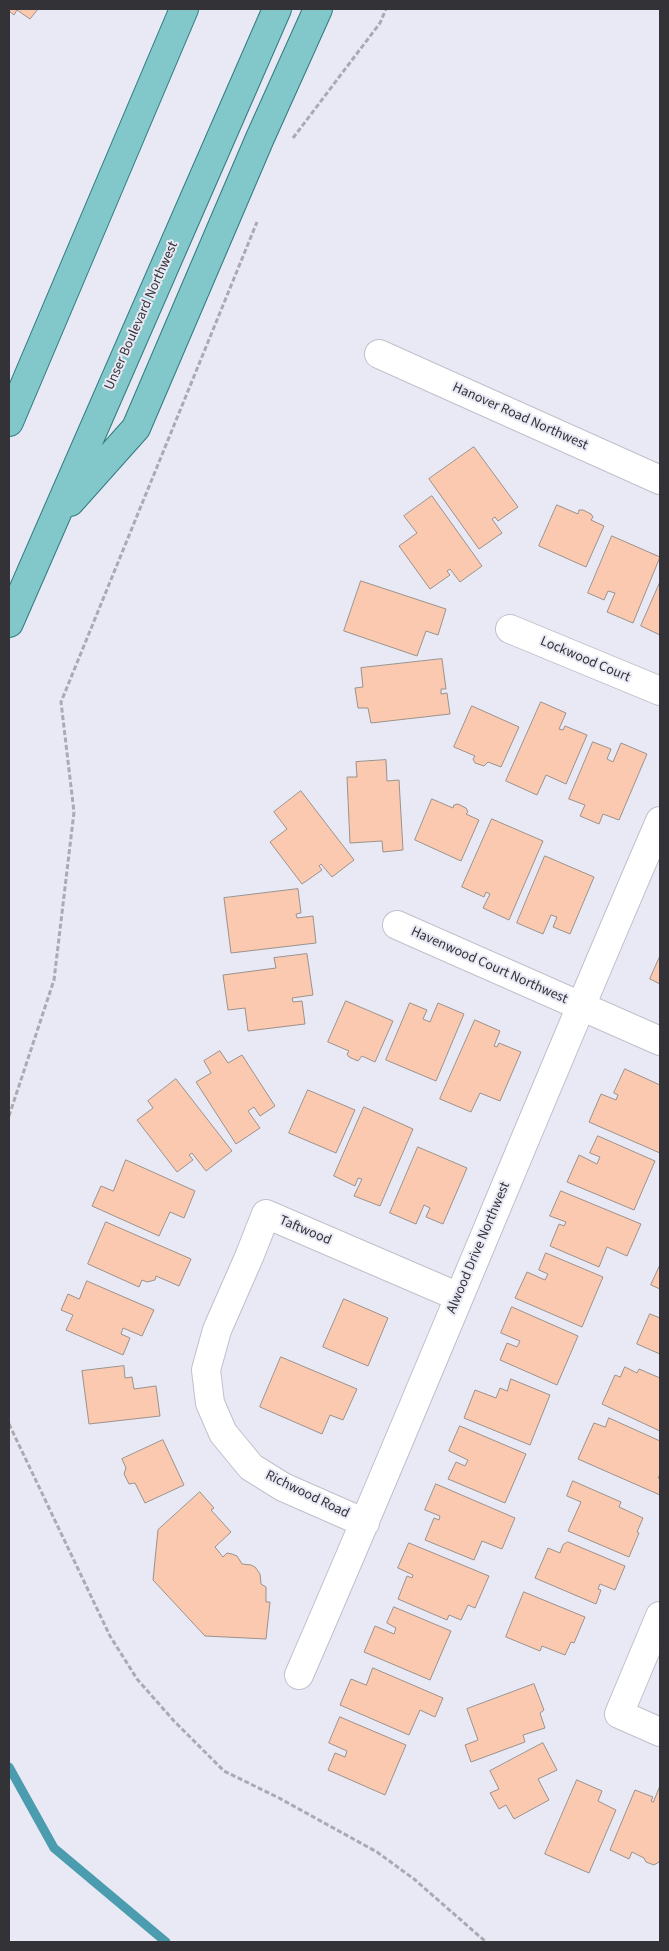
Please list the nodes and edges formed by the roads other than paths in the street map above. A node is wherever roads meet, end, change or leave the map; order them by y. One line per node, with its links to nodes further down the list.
1 (184, 9): 5 (main road)
2 (277, 9): 7 (main road, Unser Boulevard Northwest)
3 (318, 9): 7 (main road)
4 (379, 354): 6 (street, Hanover Road Northwest)
5 (9, 422)
6 (660, 480)
7 (53, 522): 8 (main road, Unser Boulevard Northwest)
8 (9, 623)
9 (510, 629): 10 (street, Lockwood Court)
10 (660, 691)
11 (660, 821): 13 (street, Alwood Drive Northwest)
12 (398, 925): 13 (street, Havenwood Court Northwest)
13 (580, 1006): 14 (street, Havenwood Court Northwest); 15 (street, Alwood Drive Northwest)
14 (660, 1041)
15 (459, 1297): 16 (street, Taftwood); 17 (street, Alwood Drive Northwest)
16 (217, 1330): 17 (street, Richwood Road)
17 (365, 1523): 19 (street, Alwood Drive Northwest)
18 (660, 1616): 20 (street)
19 (299, 1675)
20 (660, 1732)

